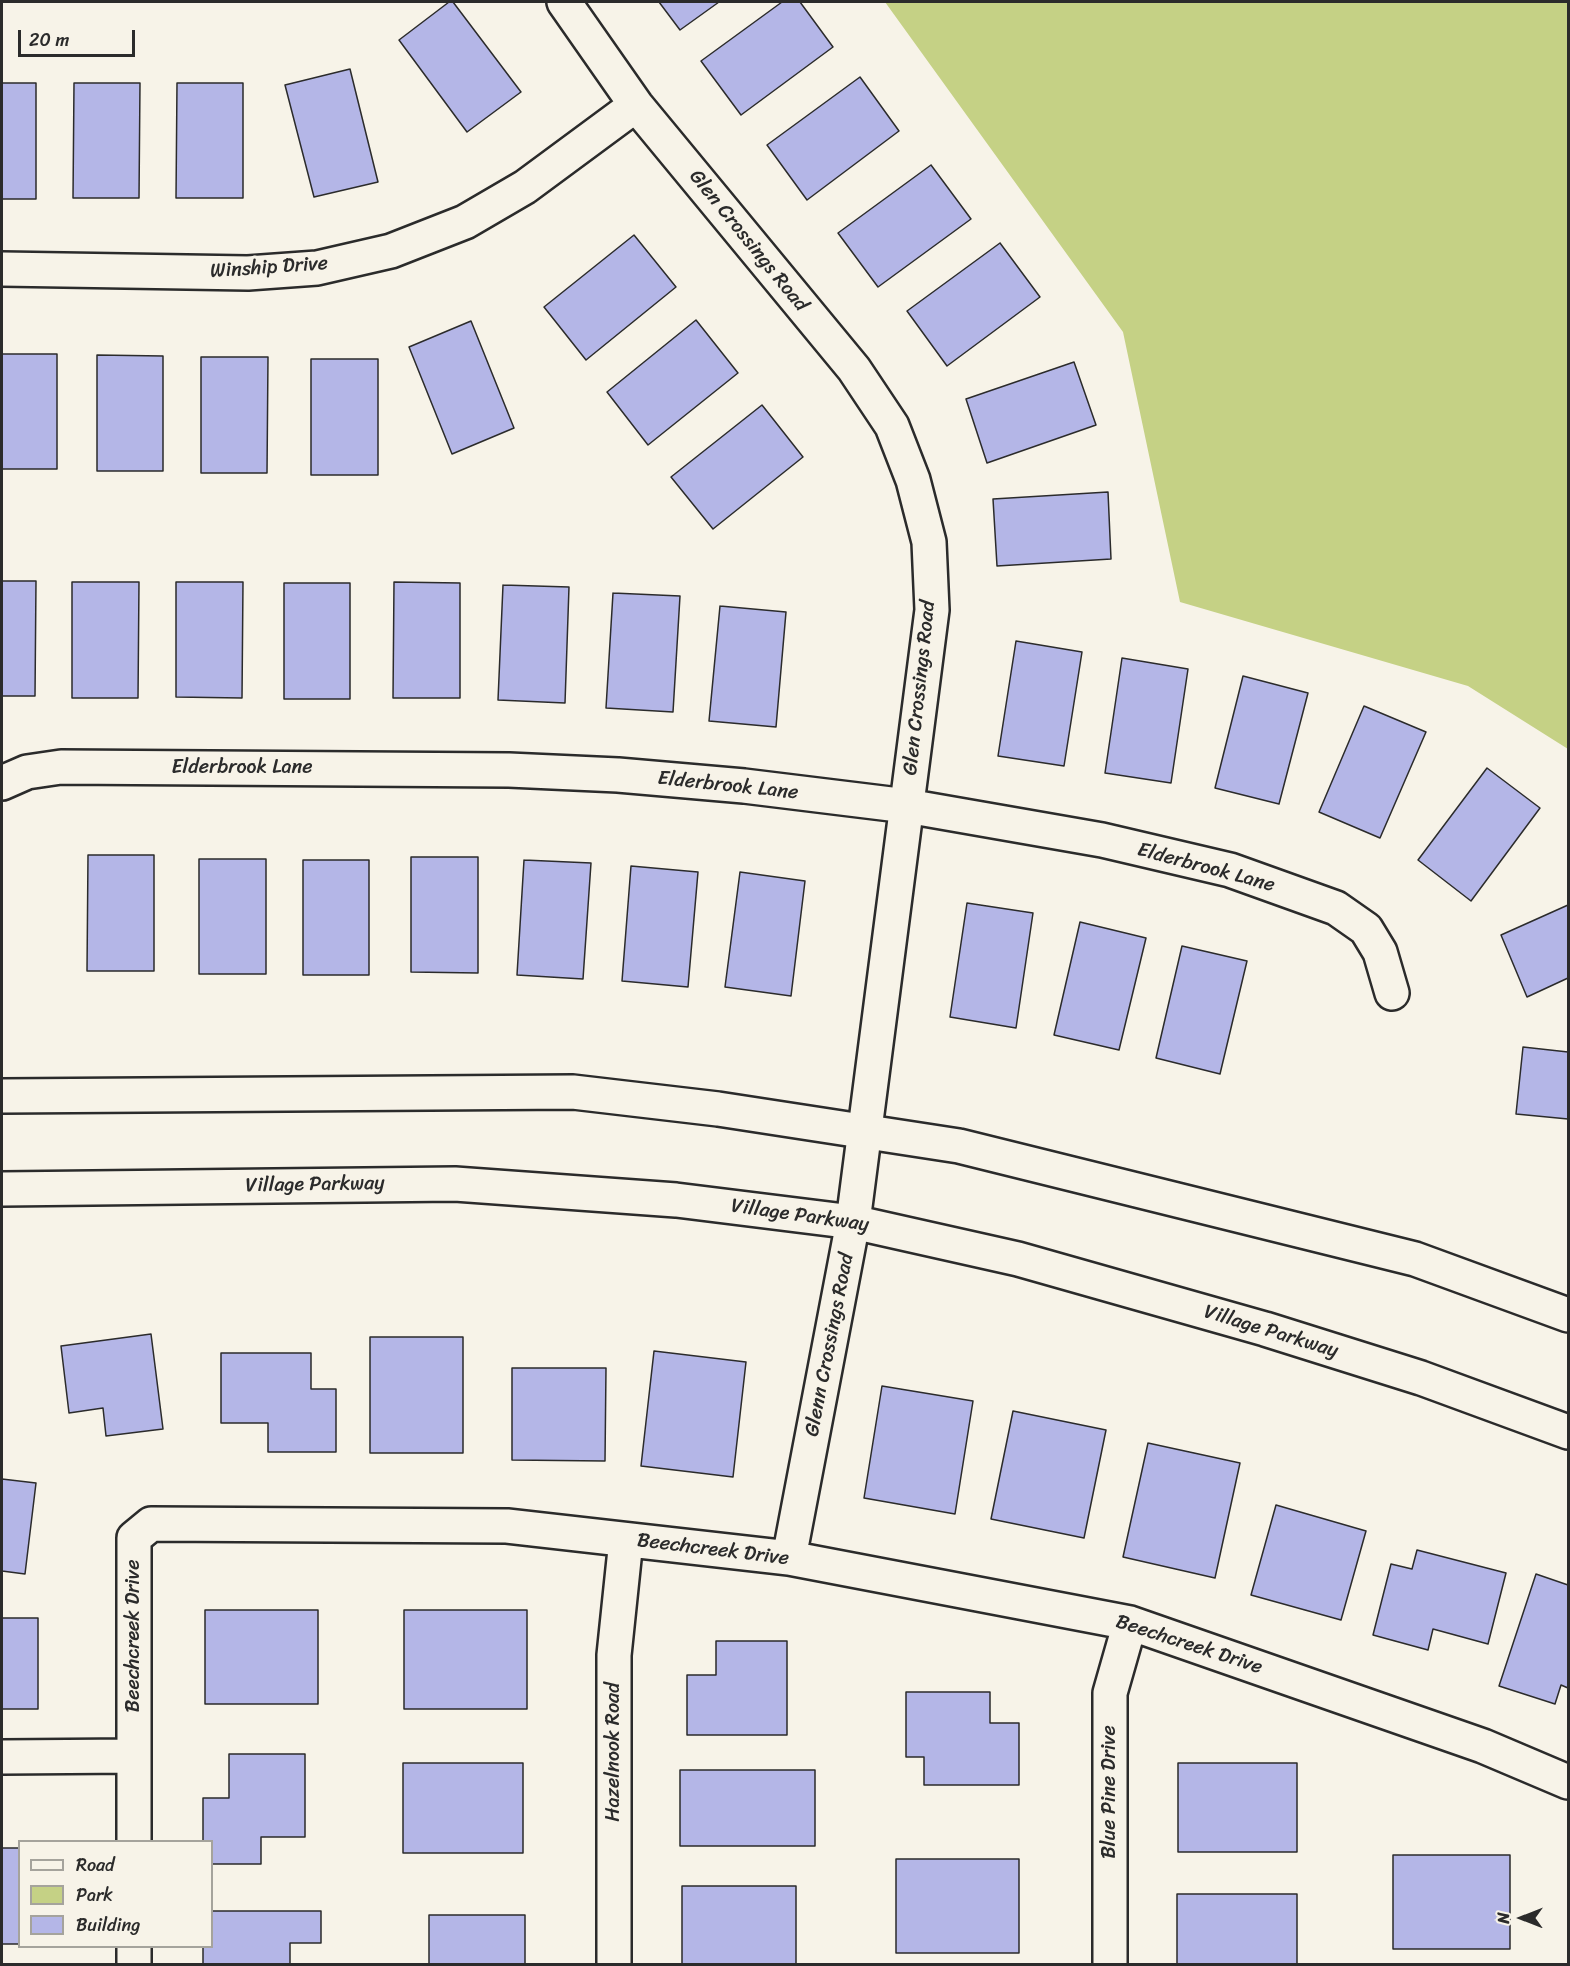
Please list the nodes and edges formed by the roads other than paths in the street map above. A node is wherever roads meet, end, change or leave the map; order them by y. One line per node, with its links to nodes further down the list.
1 (564, 2): 2 (street, Glen Crossings Road)
2 (636, 105): 3 (street, Winship Drive); 5 (street, Glen Crossings Road)
3 (2, 269)
4 (2, 783): 5 (street, Elderbrook Lane)
5 (907, 806): 6 (street, Elderbrook Lane); 8 (street, Glen Crossings Road)
6 (1392, 993)
7 (2, 1096): 8 (street)
8 (865, 1131): 10 (street, Glenn Crossings Road); 11 (street)
9 (2, 1189): 10 (street, Village Parkway)
10 (853, 1222): 12 (street, Village Parkway); 14 (street, Glenn Crossings Road)
11 (1569, 1315)
12 (1569, 1432)
13 (626, 1540): 14 (street, Beechcreek Drive); 16 (street, Beechcreek Drive); 22 (street, Hazelnook Road)
14 (789, 1558): 15 (street, Beechcreek Drive)
15 (1130, 1623): 18 (street, Beechcreek Drive); 23 (street, Blue Pine Drive)
16 (134, 1756): 17 (street); 19 (street, Beechcreek Drive)
17 (2, 1757)
18 (1569, 1782)
19 (134, 1840)
20 (134, 1948): 21 (street)
21 (134, 1965)
22 (614, 1965)
23 (1110, 1965)

